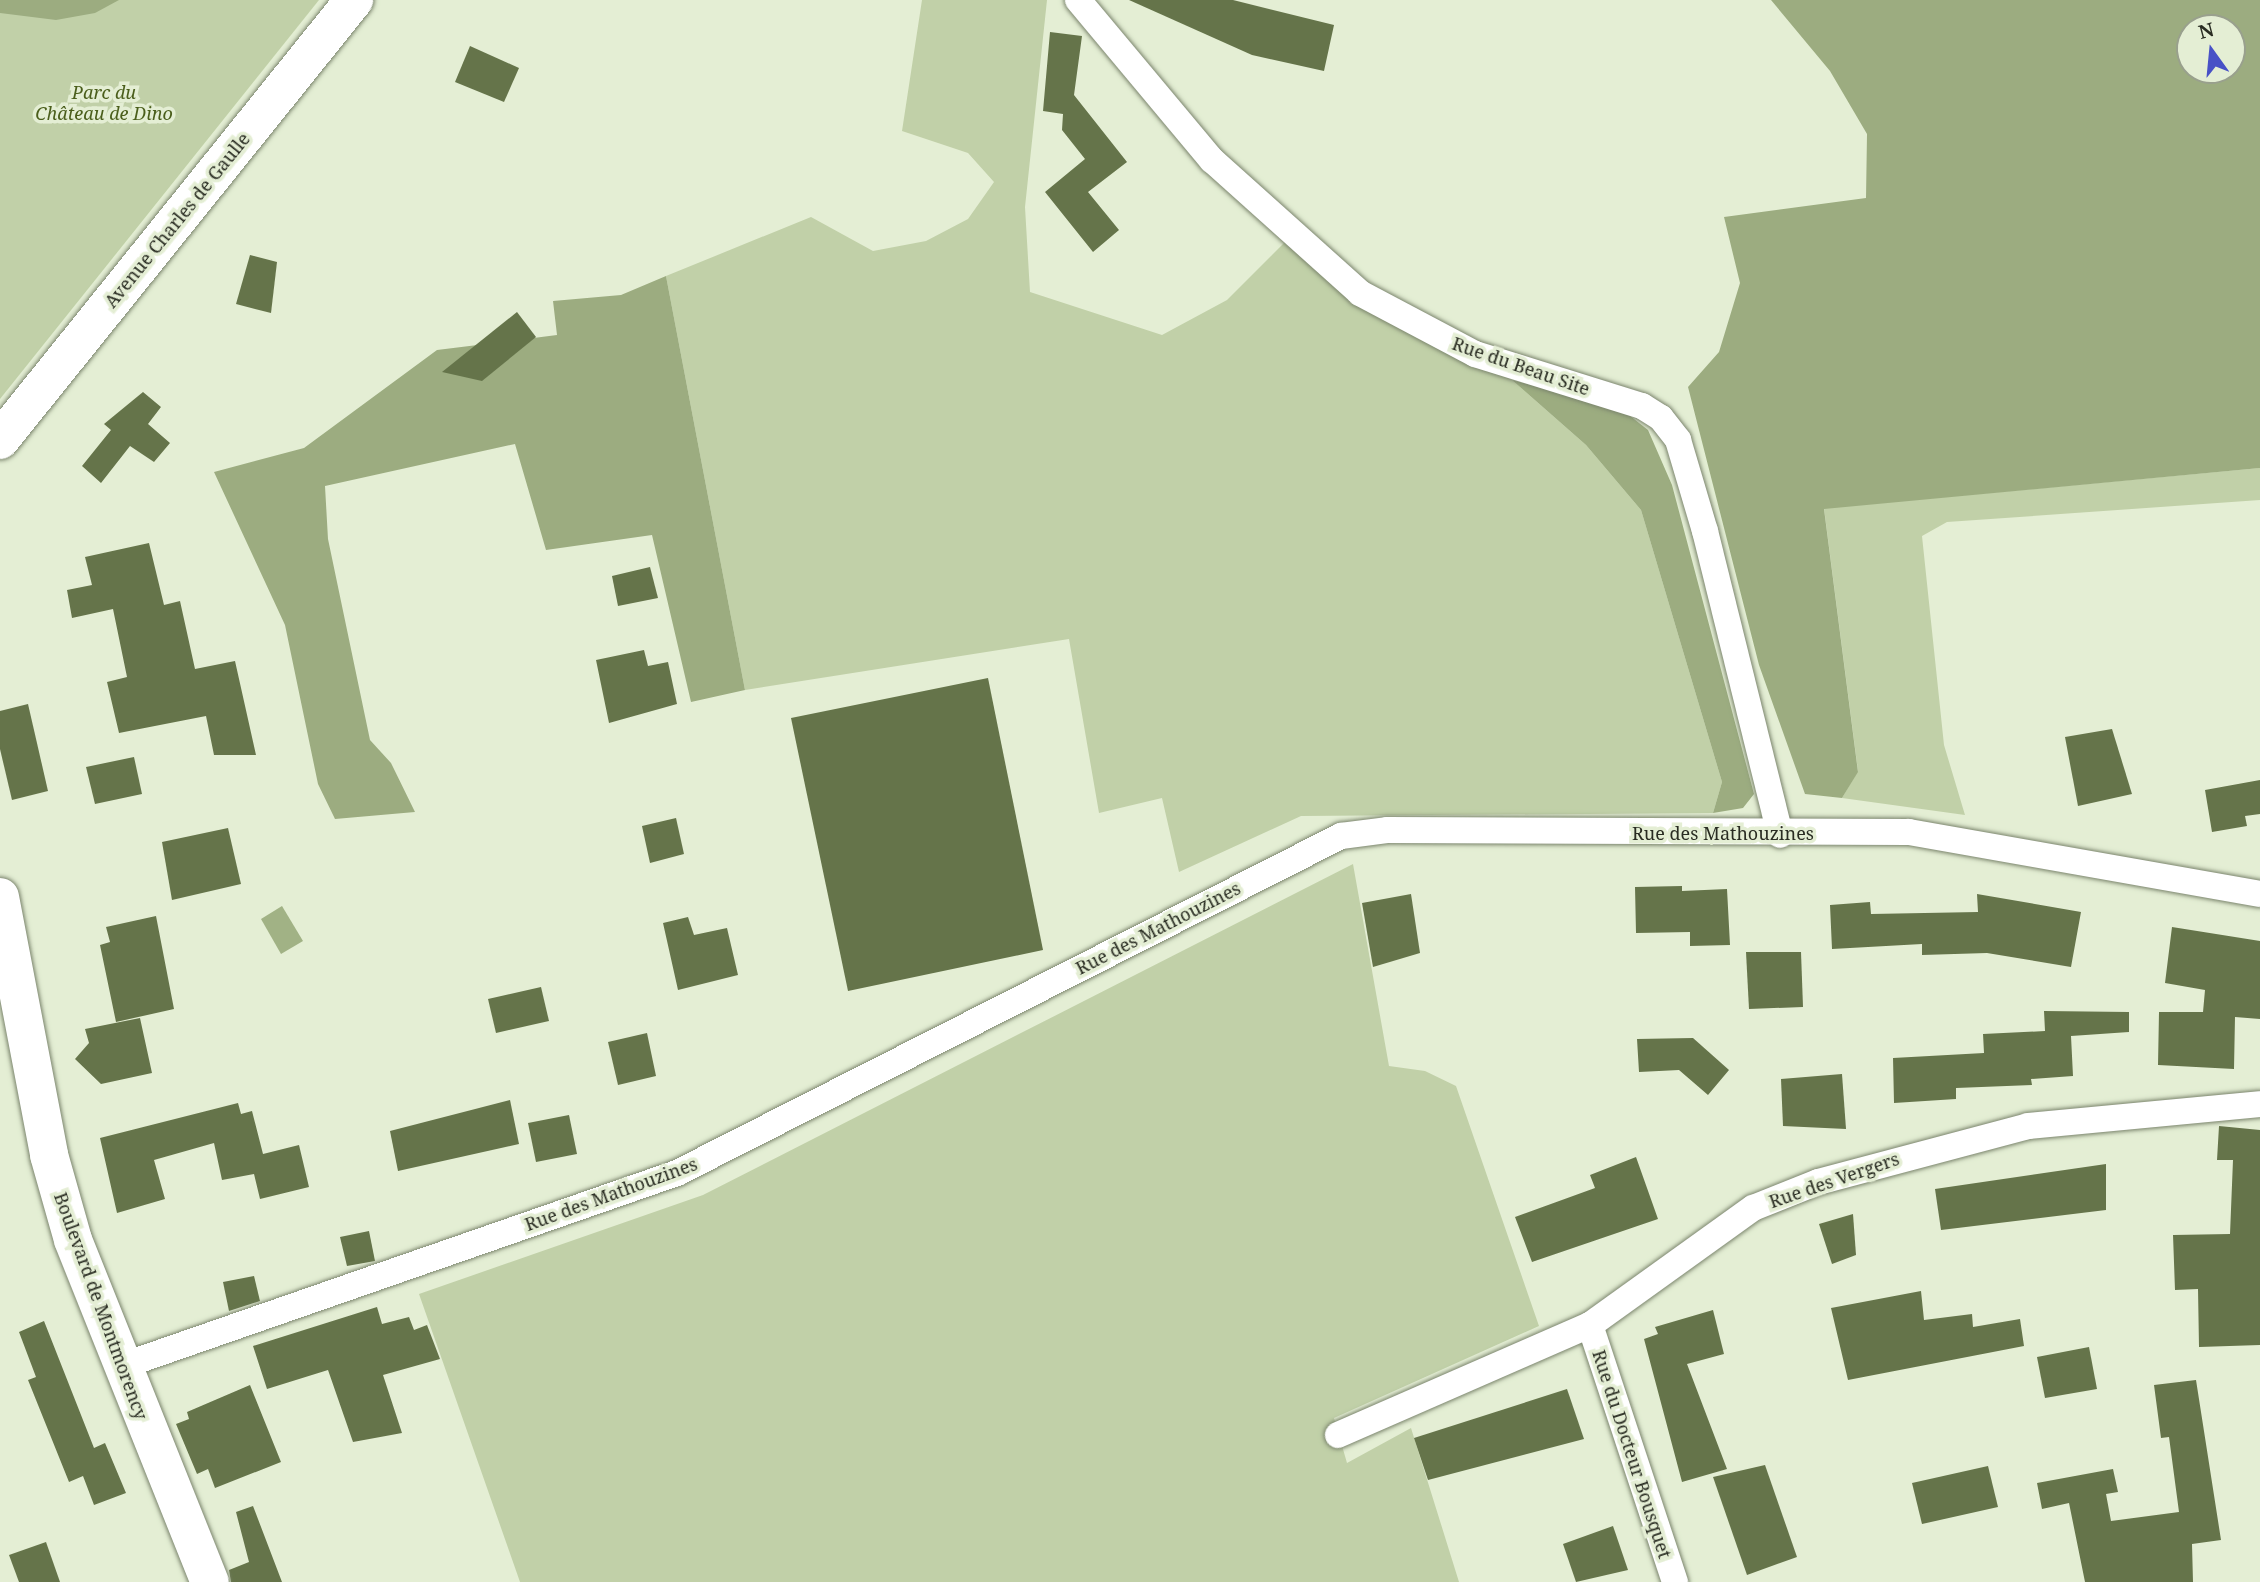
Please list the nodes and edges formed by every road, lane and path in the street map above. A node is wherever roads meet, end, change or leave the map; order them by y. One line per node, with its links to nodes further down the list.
1 (354, 0): 3 (street, Avenue Charles de Gaulle)
2 (1078, 0): 4 (street, Rue du Beau Site)
3 (0, 440)
4 (1780, 835): 5 (street, Rue des Mathouzines); 9 (street, Rue des Mathouzines)
5 (2260, 894)
6 (0, 897): 9 (street, Boulevard de Montmorency)
7 (2260, 1104): 8 (street, Rue des Vergers)
8 (1590, 1325): 10 (street, Rue des Vergers); 12 (street, Rue du Docteur Bousquet)
9 (119, 1367): 11 (street, Boulevard de Montmorency)
10 (1338, 1435)
11 (210, 1582)
12 (1675, 1582)

